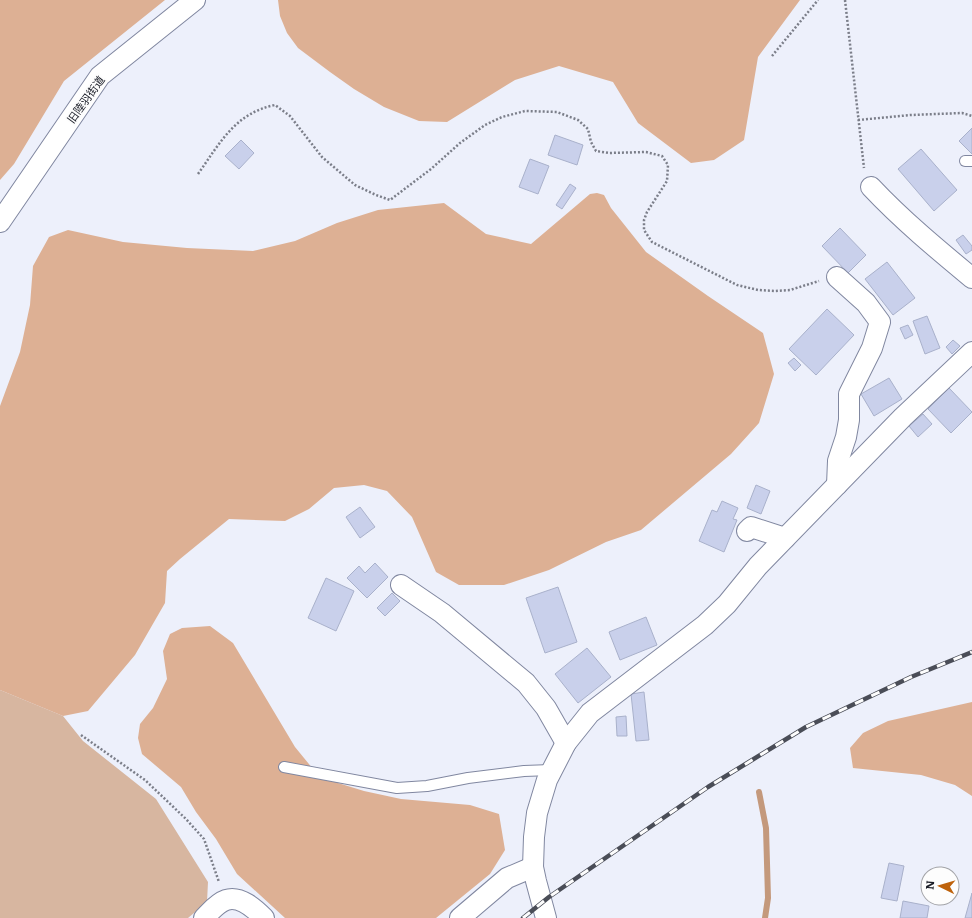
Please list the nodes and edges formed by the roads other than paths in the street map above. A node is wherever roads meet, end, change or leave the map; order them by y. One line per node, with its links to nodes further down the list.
1 (195, 0): 3 (street, 旧陸羽街道)
2 (871, 187): 5 (street)
3 (0, 222)
4 (838, 277): 7 (street)
5 (972, 278)
6 (972, 352): 7 (street)
7 (837, 485): 9 (street)
8 (747, 531): 9 (street)
9 (785, 538): 11 (street)
10 (401, 584): 11 (street)
11 (566, 743): 13 (street)
12 (284, 767): 13 (lane)
13 (551, 770): 14 (street)
14 (533, 866): 17 (street); 18 (street)
15 (204, 918): 16 (street)
16 (264, 918)
17 (460, 918)
18 (546, 918)

